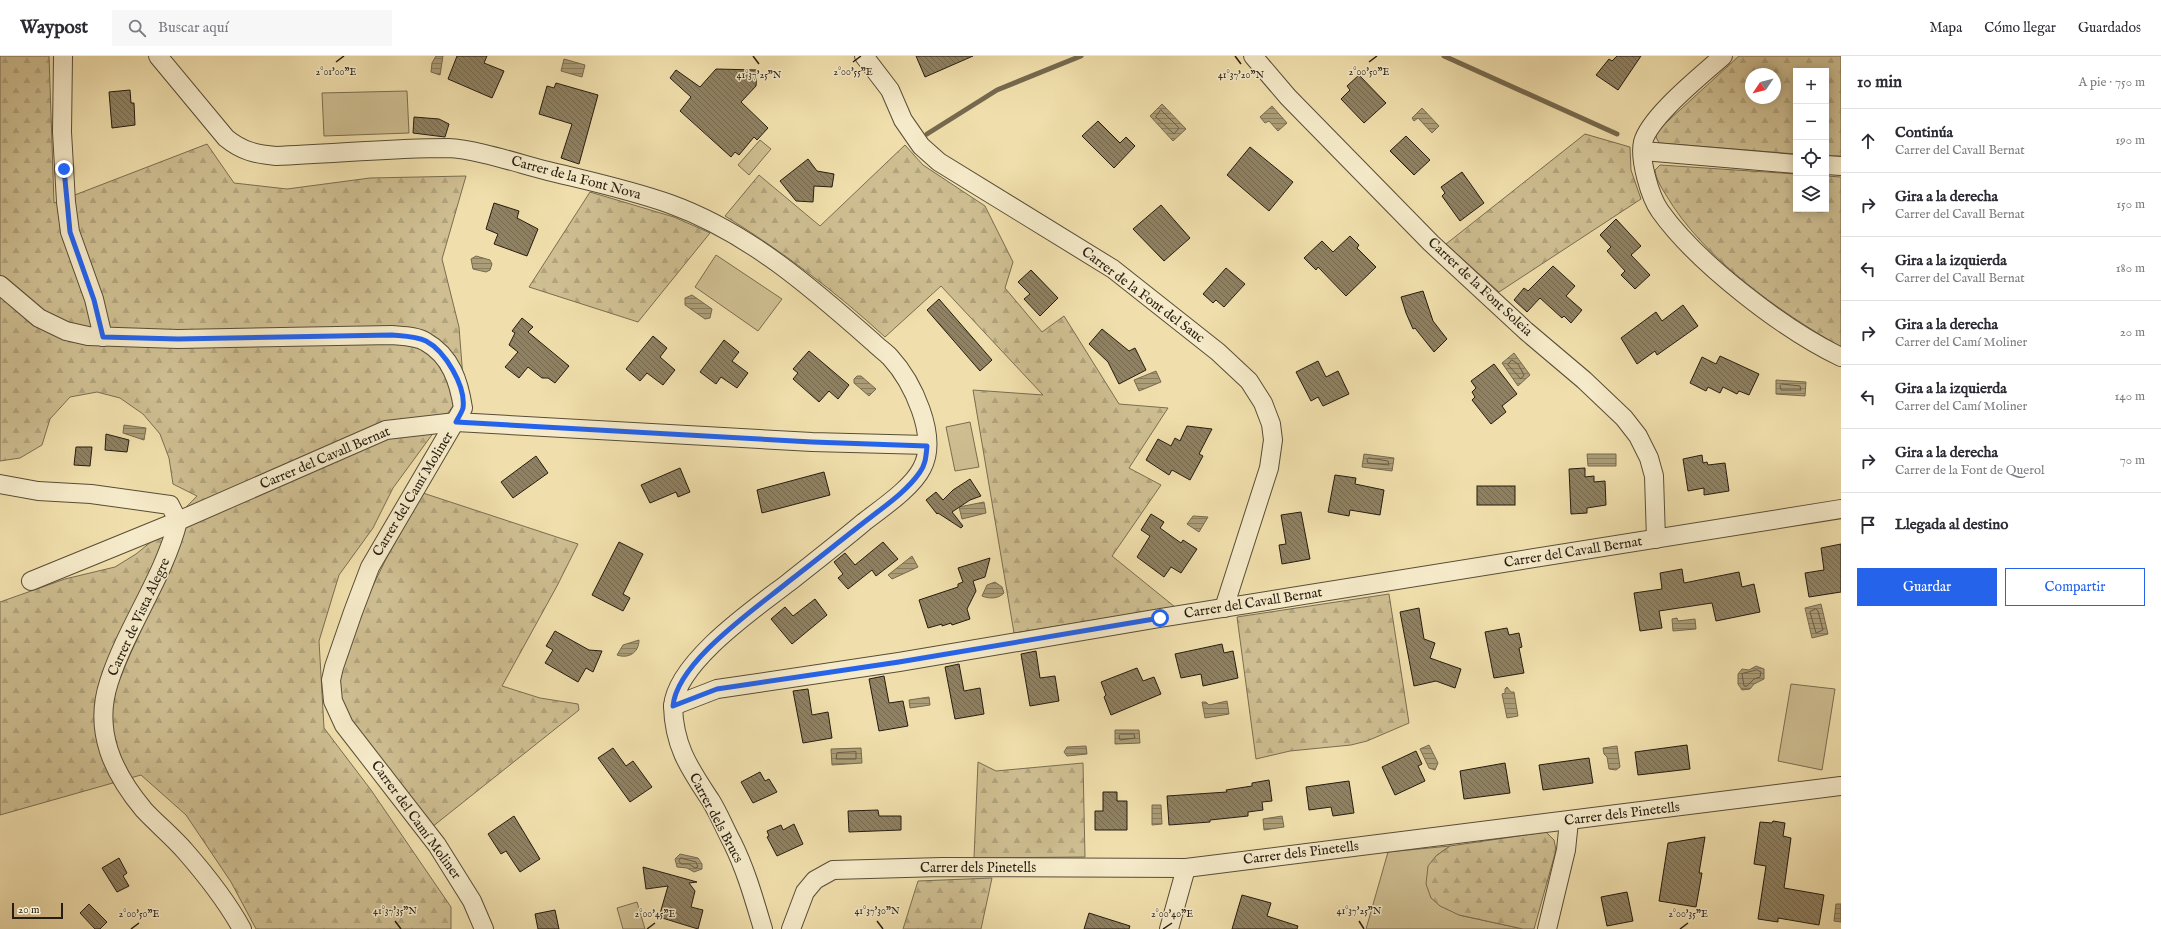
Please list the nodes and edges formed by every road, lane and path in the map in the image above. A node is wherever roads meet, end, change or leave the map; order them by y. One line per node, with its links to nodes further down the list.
1 (62, 56): 11 (street)
2 (158, 56): 14 (street, Carrer de la Font Nova)
3 (864, 56): 20 (street, Carrer de la Font del Sauc)
4 (1253, 56): 18 (street, Carrer de la Font Soleia)
5 (1723, 56): 6 (street)
6 (1643, 151): 7 (street); 12 (street)
7 (1793, 164)
8 (1829, 165): 9 (street)
9 (1841, 166)
10 (0, 285): 11 (street, Carrer del Camí Moliner)
11 (103, 337): 13 (street, Carrer del Camí Moliner)
12 (1841, 357)
13 (456, 422): 14 (street, Carrer del Cavall Bernat); 17 (street, Carrer del Cavall Bernat); 26 (street, Carrer del Camí Moliner)
14 (927, 446): 21 (street)
15 (0, 484): 17 (street)
16 (1841, 510): 18 (street, Carrer del Cavall Bernat)
17 (178, 521): 19 (street, Carrer del Cavall Bernat); 25 (street, Carrer de Vista Alegre)
18 (1656, 539): 20 (street, Carrer del Cavall Bernat)
19 (31, 580)
20 (1224, 608): 21 (street, Carrer del Cavall Bernat)
21 (673, 706): 27 (street, Carrer dels Brucs)
22 (1841, 786): 23 (street, Carrer dels Pinetells)
23 (1569, 821): 24 (street, Carrer dels Pinetells); 30 (street)
24 (1186, 868): 28 (street, Carrer dels Pinetells); 29 (street)
25 (242, 929)
26 (484, 929)
27 (763, 929)
28 (791, 929)
29 (1169, 929)
30 (1546, 929)

